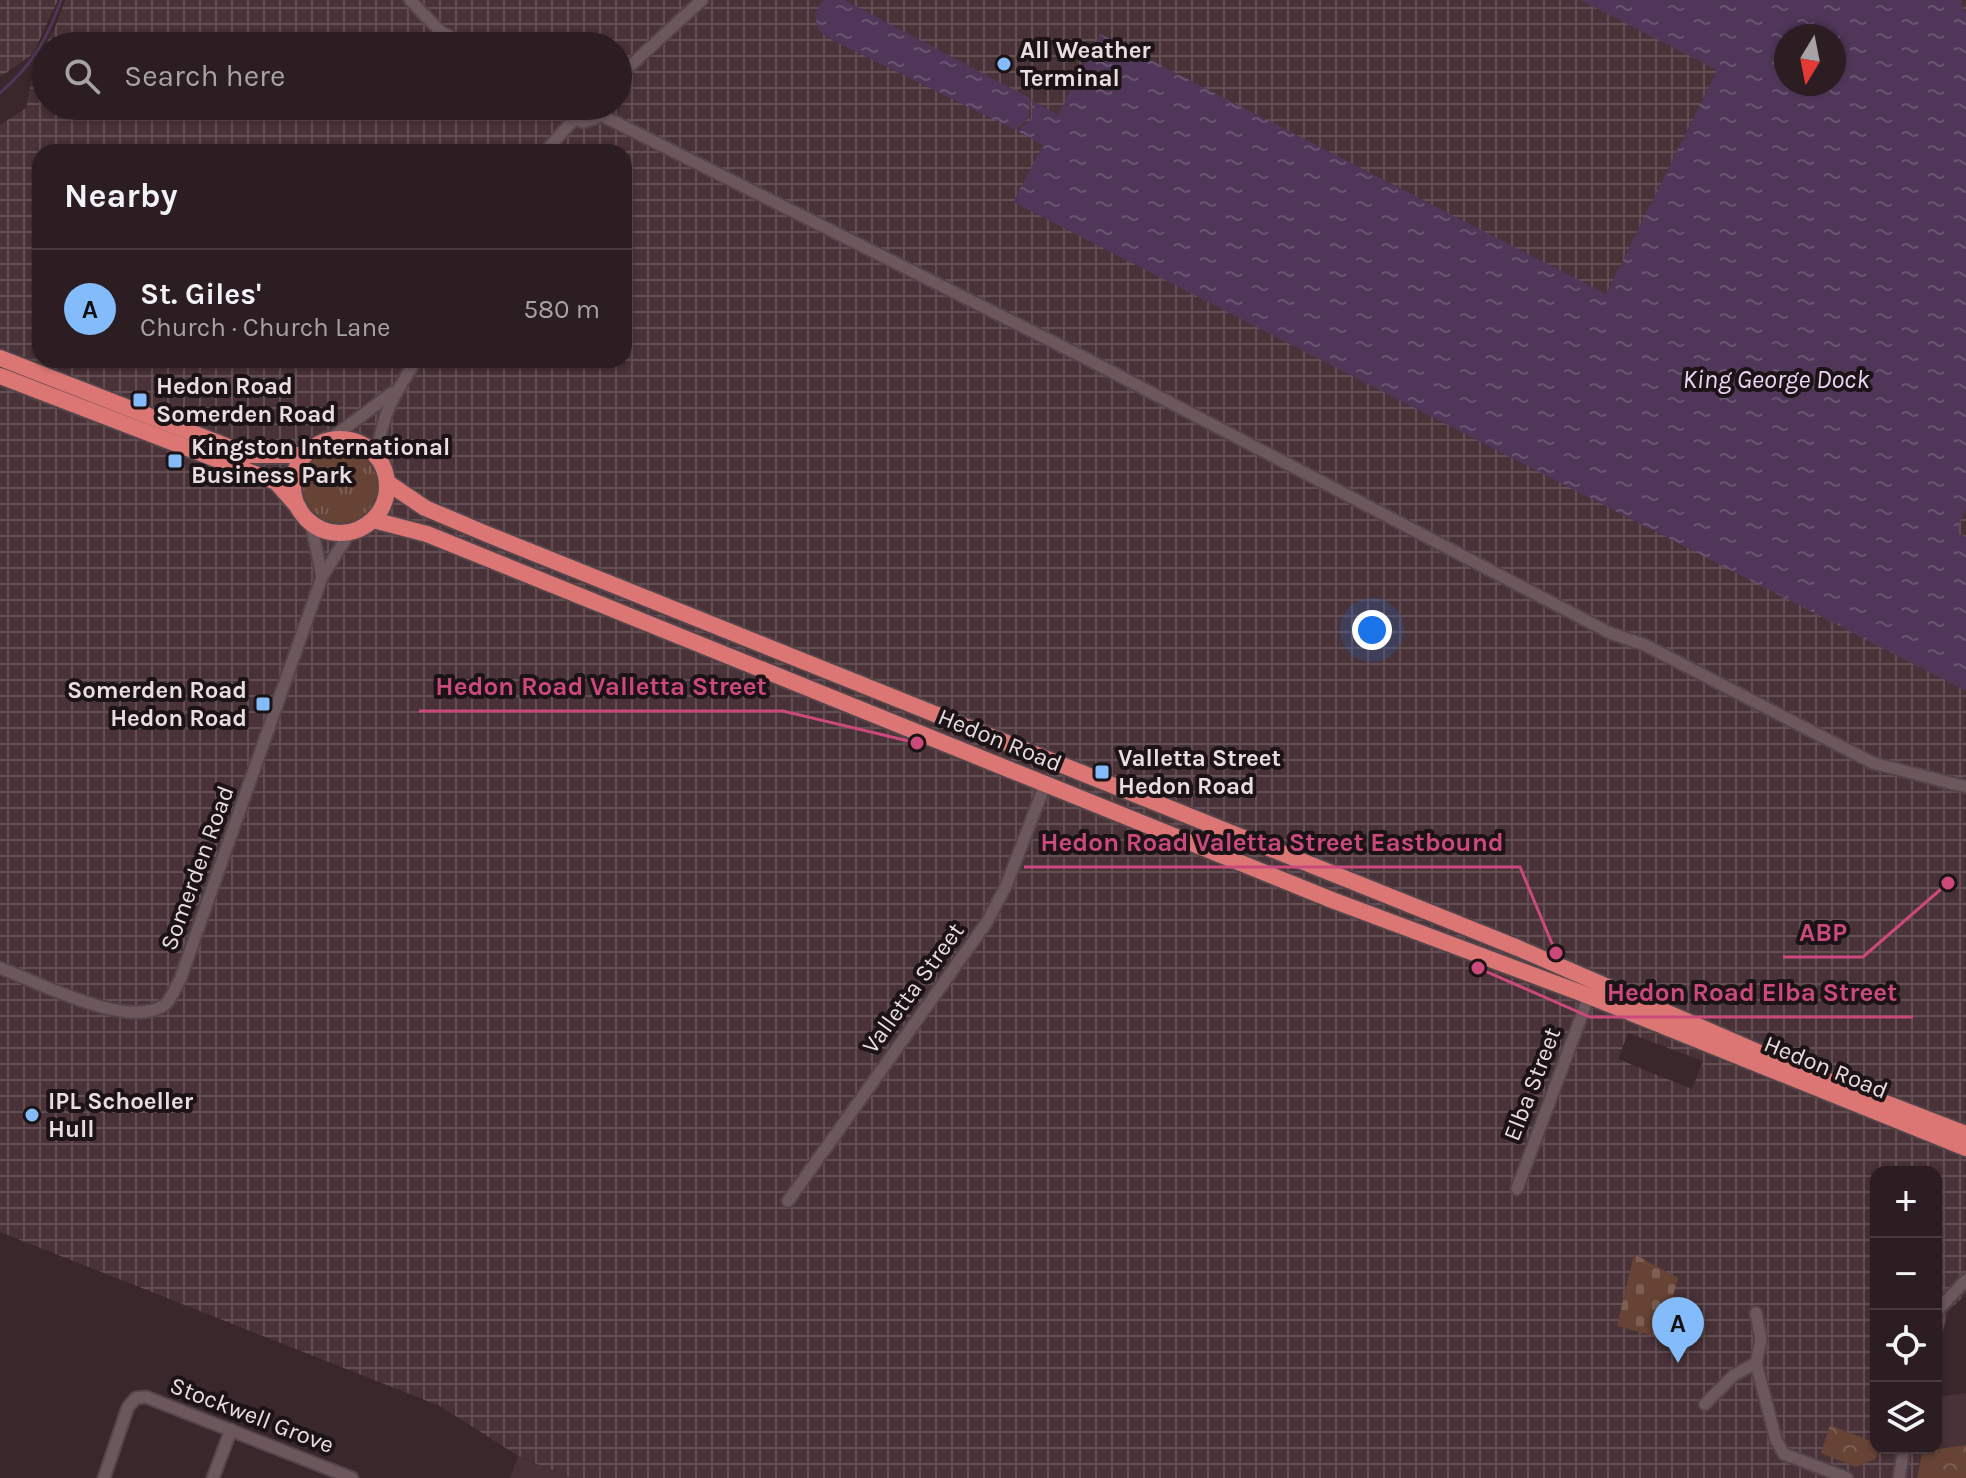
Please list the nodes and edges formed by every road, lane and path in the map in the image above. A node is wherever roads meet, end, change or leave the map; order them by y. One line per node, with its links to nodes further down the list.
1 (410, 0): 3 (street)
2 (702, 0): 4 (street)
3 (441, 32)
4 (632, 64)
5 (567, 120): 7 (street)
6 (619, 120): 22 (street)
7 (550, 144)
8 (0, 358): 13 (highway)
9 (410, 368): 11 (street)
10 (0, 376): 16 (highway)
11 (394, 391): 12 (street); 14 (street)
12 (329, 440): 13 (highway); 14 (highway)
13 (305, 455): 16 (highway)
14 (377, 457): 15 (highway)
15 (388, 483): 17 (highway); 25 (highway, Hedon Road)
16 (299, 508): 18 (highway)
17 (373, 520): 19 (highway); 21 (highway, Hedon Road)
18 (311, 523): 19 (highway); 20 (street)
19 (350, 532): 20 (street, Somerden Road)
20 (322, 577): 23 (street, Somerden Road)
21 (1045, 785): 24 (highway, Hedon Road); 28 (street, Valletta Street)
22 (1966, 787)
23 (0, 968)
24 (1589, 996): 26 (highway, Hedon Road); 27 (street, Elba Street)
25 (1966, 1134)
26 (1966, 1148)
27 (1517, 1189)
28 (788, 1201)
29 (1966, 1280): 30 (street)
30 (1938, 1310)
31 (1756, 1313): 32 (street)
32 (1756, 1363): 33 (street); 40 (street)
33 (1705, 1404)
34 (231, 1430): 36 (street, Stockwell Grove); 37 (street, Stockwell Grove); 38 (street)
35 (1903, 1454): 41 (street)
36 (337, 1475): 39 (street, Stockwell Grove)
37 (104, 1478)
38 (213, 1478)
39 (352, 1478)
40 (1847, 1478)
41 (1899, 1478)

